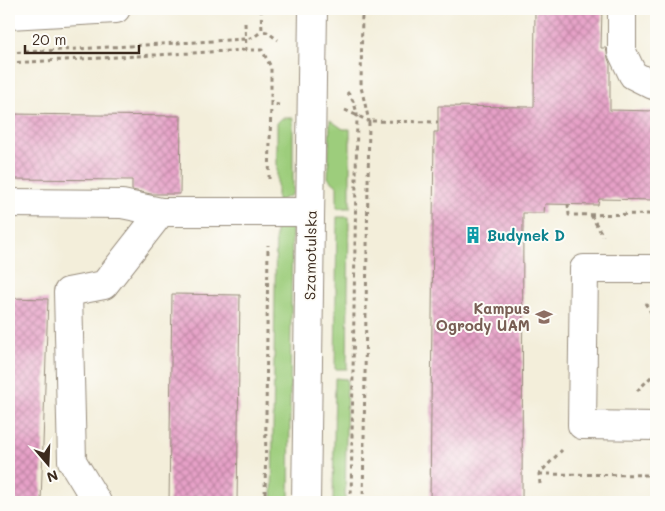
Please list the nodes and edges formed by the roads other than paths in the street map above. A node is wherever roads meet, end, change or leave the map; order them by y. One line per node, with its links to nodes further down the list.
1 (116, 9): 4 (street)
2 (313, 9): 8 (street, Szamotulska)
3 (622, 9): 5 (street)
4 (9, 14)
5 (656, 85)
6 (9, 203): 7 (street)
7 (161, 212): 8 (street); 11 (street)
8 (310, 212): 12 (street, Szamotulska)
9 (656, 269): 10 (street)
10 (656, 426)
11 (97, 502)
12 (306, 502)

